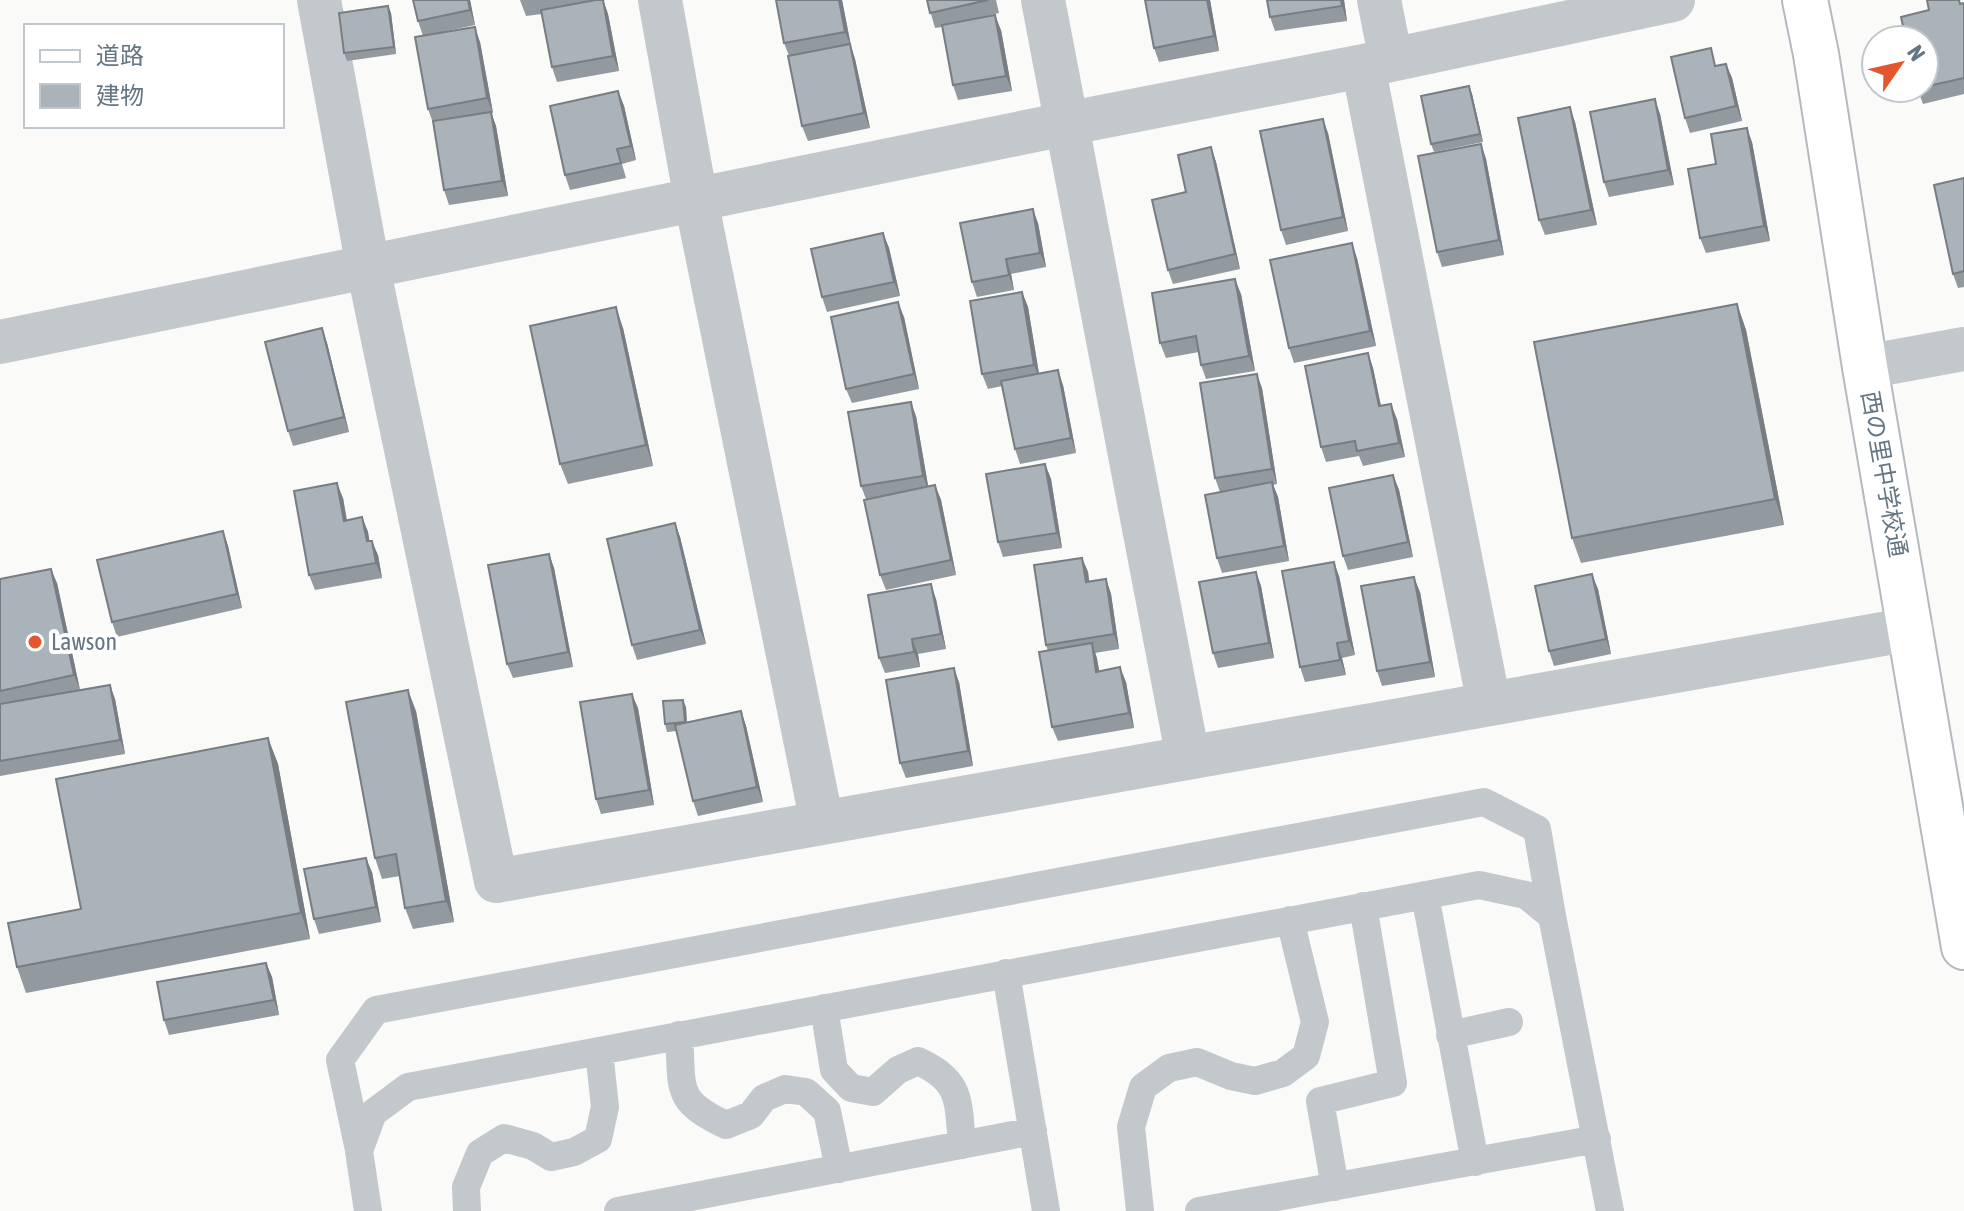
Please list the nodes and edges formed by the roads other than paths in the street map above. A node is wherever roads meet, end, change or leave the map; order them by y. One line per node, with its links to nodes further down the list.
1 (319, 0): 10 (street)
2 (660, 0): 9 (street)
3 (1043, 0): 8 (street)
4 (1379, 0): 7 (street)
5 (1673, 0): 7 (street)
6 (1805, 0): 13 (street, 西の里中学校通)
7 (1377, 63): 8 (street); 15 (street)
8 (1065, 124): 9 (street); 16 (street)
9 (696, 200): 10 (street); 17 (street)
10 (368, 267): 11 (street); 17 (street)
11 (0, 342)
12 (1964, 349): 13 (street)
13 (1865, 367): 14 (street, 西の里中学校通)
14 (1911, 629): 15 (street); 22 (street, 西の里中学校通)
15 (1489, 704): 16 (street)
16 (1188, 758): 17 (street)
17 (822, 823)
18 (1425, 895): 19 (lane); 20 (lane); 27 (lane)
19 (1363, 906): 21 (lane); 35 (lane)
20 (1552, 916): 30 (lane); 32 (lane)
21 (1290, 920): 23 (lane); 41 (lane)
22 (1964, 947)
23 (1006, 973): 24 (lane); 29 (lane)
24 (824, 1008): 26 (lane); 31 (lane)
25 (1509, 1022): 27 (lane)
26 (679, 1035): 28 (lane); 34 (lane)
27 (1450, 1035): 33 (lane)
28 (599, 1051): 32 (lane); 38 (lane)
29 (1033, 1131): 31 (lane); 40 (lane)
30 (1597, 1139): 33 (lane); 42 (lane)
31 (962, 1145): 34 (lane)
32 (359, 1151): 37 (lane)
33 (1475, 1162): 35 (lane)
34 (839, 1169): 39 (lane)
35 (1335, 1187): 36 (lane)
36 (1218, 1209)
37 (368, 1211)
38 (467, 1211)
39 (618, 1211)
40 (1046, 1211)
41 (1140, 1211)
42 (1610, 1211)

